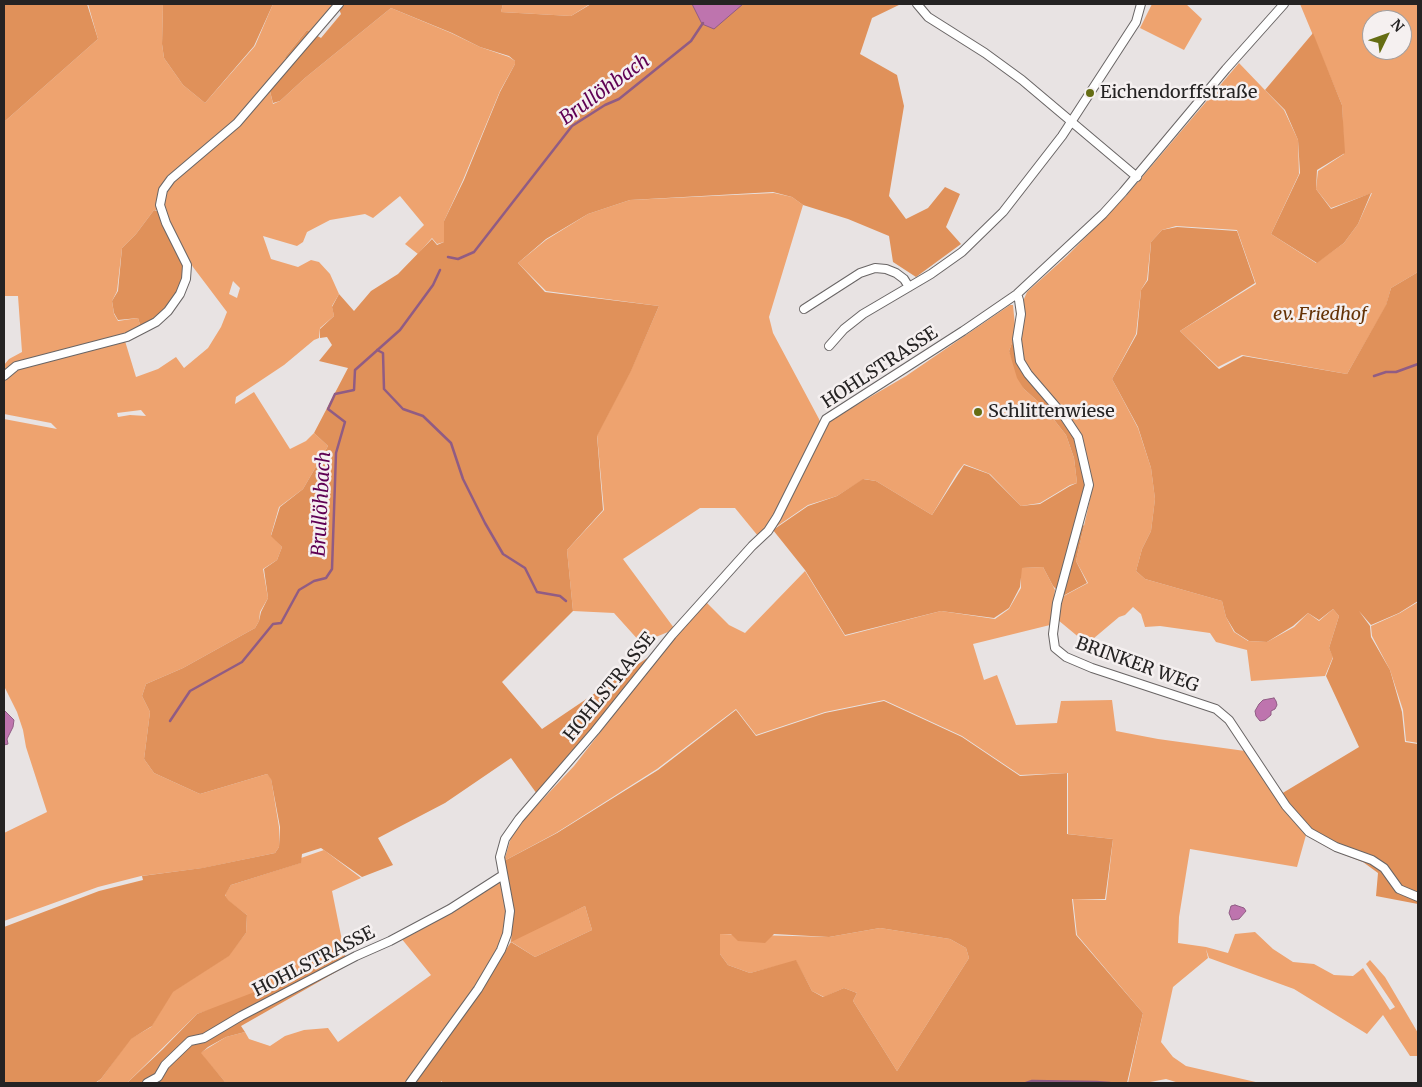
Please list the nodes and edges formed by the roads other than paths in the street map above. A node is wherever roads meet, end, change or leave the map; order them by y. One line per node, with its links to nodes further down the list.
1 (339, 4): 11 (street)
2 (916, 4): 5 (street)
3 (1141, 4): 5 (street)
4 (1284, 4): 6 (street, HOHLSTRASSE)
5 (1072, 121): 6 (street); 7 (street)
6 (1137, 177): 8 (street, HOHLSTRASSE)
7 (909, 287): 9 (street); 10 (street)
8 (1017, 294): 12 (street, HOHLSTRASSE); 13 (street, BRINKER WEG)
9 (804, 309)
10 (829, 346)
11 (4, 376)
12 (503, 875): 14 (street, HOHLSTRASSE); 15 (street, HOHLSTRASSE)
13 (1418, 897)
14 (148, 1083)
15 (410, 1083)

